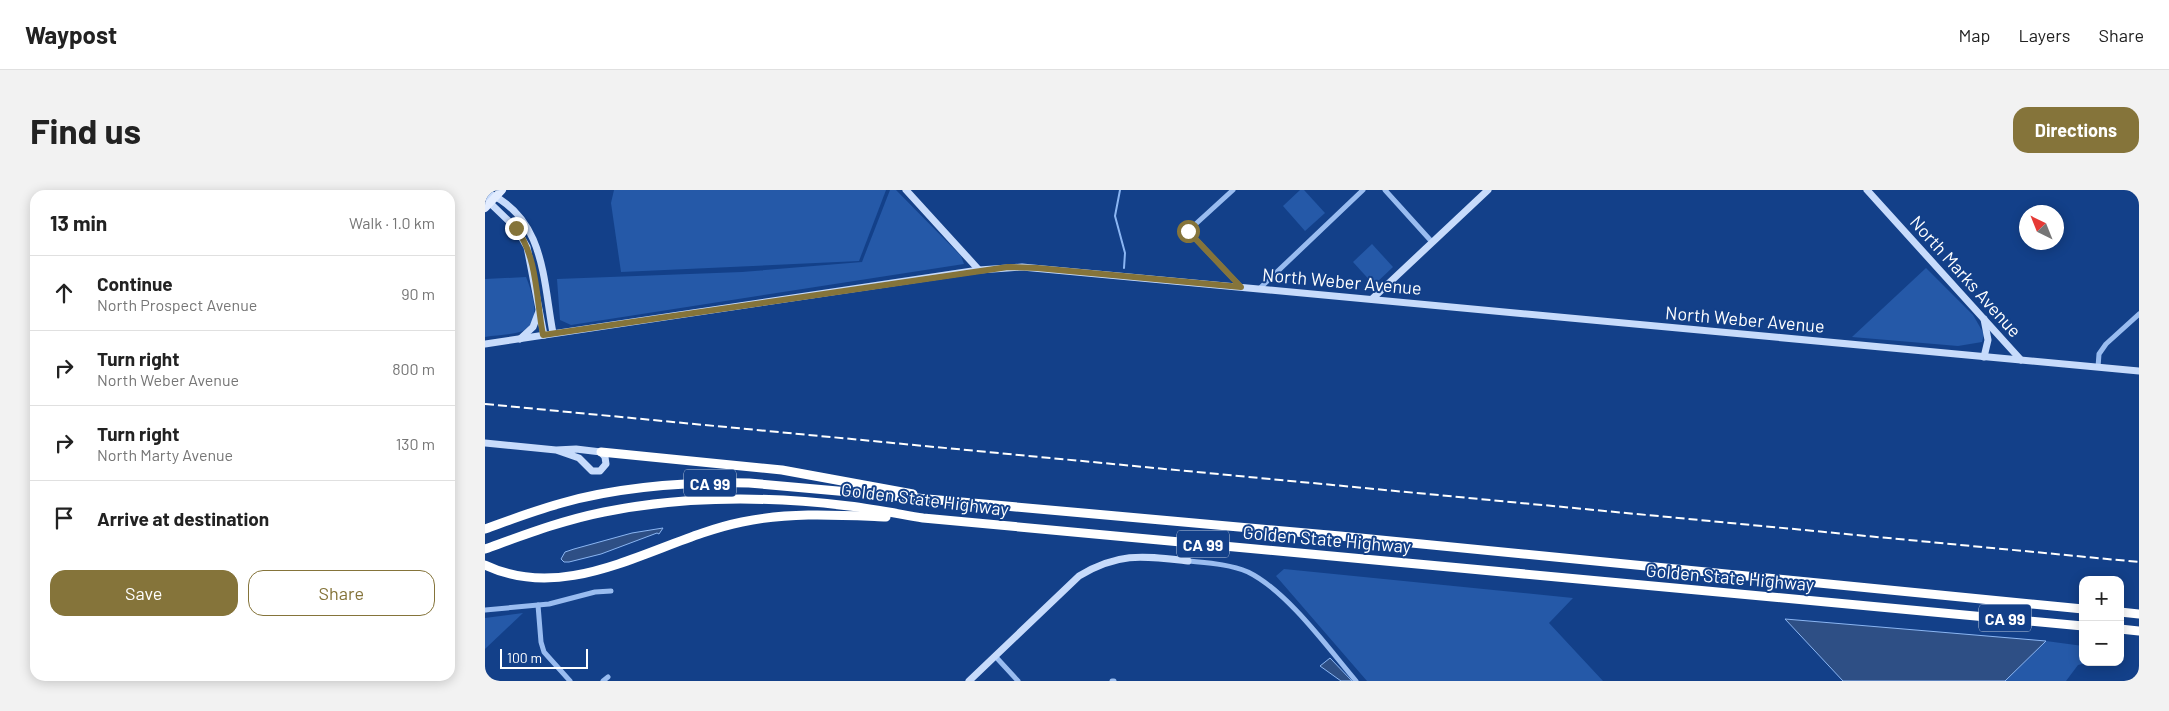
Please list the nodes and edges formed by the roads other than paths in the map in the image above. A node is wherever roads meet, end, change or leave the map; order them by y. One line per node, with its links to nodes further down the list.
1 (906, 190): 11 (main road)
2 (1233, 190): 12 (street)
3 (1363, 190): 13 (street)
4 (1385, 190): 10 (street)
5 (1488, 190): 10 (main road)
6 (1867, 190): 17 (main road, North Marks Avenue)
7 (486, 192): 8 (main road); 9 (main road)
8 (499, 193): 9 (main road); 18 (main road)
9 (487, 205): 15 (main road)
10 (1432, 242): 14 (main road)
11 (979, 270): 12 (main road, North Weber Avenue); 18 (main road, North Weber Avenue)
12 (1241, 287): 13 (main road, North Weber Avenue)
13 (1259, 289): 14 (main road, North Weber Avenue)
14 (1372, 299): 22 (main road, North Weber Avenue)
15 (540, 308): 19 (main road); 20 (main road)
16 (2139, 314): 24 (street)
17 (1984, 319): 22 (main road); 23 (main road, North Marks Avenue)
18 (553, 333): 19 (main road, North Weber Avenue)
19 (543, 335): 20 (main road, North Weber Avenue)
20 (520, 339): 21 (main road, North Weber Avenue)
21 (485, 344)
22 (1984, 357): 23 (main road, North Weber Avenue)
23 (2021, 360): 24 (main road, North Weber Avenue)
24 (2098, 367): 25 (main road, North Weber Avenue)
25 (2139, 371)
26 (485, 444): 27 (main road)
27 (556, 450): 28 (main road); 28 (main road)
28 (601, 452): 29 (highway)
29 (940, 501): 31 (highway, Golden State Highway / CA 99); 37 (highway, Golden State Highway / CA 99)
30 (923, 518): 32 (highway, Golden State Highway / CA 99); 34 (highway); 41 (highway, Golden State Highway / CA 99)
31 (485, 529)
32 (485, 550)
33 (1188, 560): 44 (main road); 48 (street)
34 (485, 565)
35 (611, 591): 36 (street)
36 (538, 605): 38 (street); 45 (street)
37 (2079, 609)
38 (485, 610)
39 (2124, 612): 40 (highway)
40 (2139, 614)
41 (2079, 626)
42 (2124, 629): 43 (highway)
43 (2139, 631)
44 (995, 656): 46 (main road); 47 (street)
45 (570, 681)
46 (969, 681)
47 (1018, 681)
48 (1356, 681)

